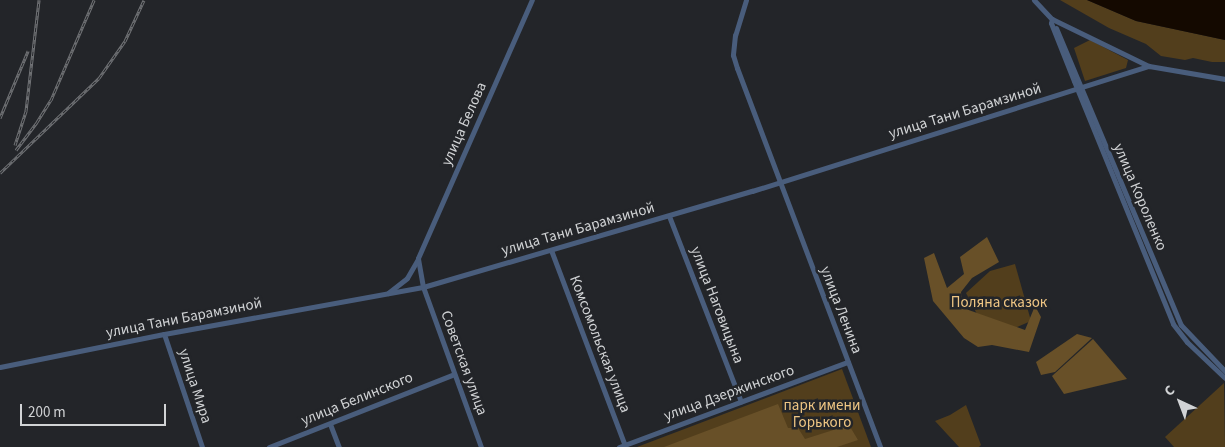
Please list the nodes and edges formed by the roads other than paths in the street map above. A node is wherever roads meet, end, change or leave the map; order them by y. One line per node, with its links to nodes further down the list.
1 (532, 0): 11 (street, улица Белова)
2 (746, 0): 8 (street, улица Ленина)
3 (1034, 0): 4 (street)
4 (1052, 21): 5 (street); 7 (street, улица Короленко); 7 (street, улица Короленко)
5 (1149, 66): 6 (street); 7 (street, улица Тани Барамзиной)
6 (1225, 79)
7 (1080, 89): 8 (street, улица Тани Барамзиной); 17 (street, улица Короленко); 19 (street, улица Короленко)
8 (778, 182): 9 (street, улица Тани Барамзиной); 15 (street, улица Ленина)
9 (669, 216): 10 (street, улица Тани Барамзиной); 20 (street, улица Наговицына)
10 (551, 250): 12 (street, улица Тани Барамзиной); 22 (street, Комсомольская улица)
11 (418, 258): 12 (street); 13 (street, улица Белова)
12 (423, 287): 13 (street, улица Тани Барамзиной); 18 (street, Советская улица)
13 (385, 295): 14 (street, улица Тани Барамзиной)
14 (164, 334): 16 (street, улица Тани Барамзиной); 23 (street, улица Мира)
15 (848, 362): 20 (street, улица Дзержинского); 27 (street, улица Ленина)
16 (0, 367)
17 (1225, 371)
18 (454, 374): 21 (street, улица Белинского); 26 (street, Советская улица)
19 (1225, 378)
20 (741, 402): 22 (street, улица Дзержинского)
21 (330, 424): 24 (street, улица Белинского); 25 (street)
22 (623, 446)
23 (202, 447)
24 (270, 447)
25 (339, 447)
26 (482, 447)
27 (880, 447)

